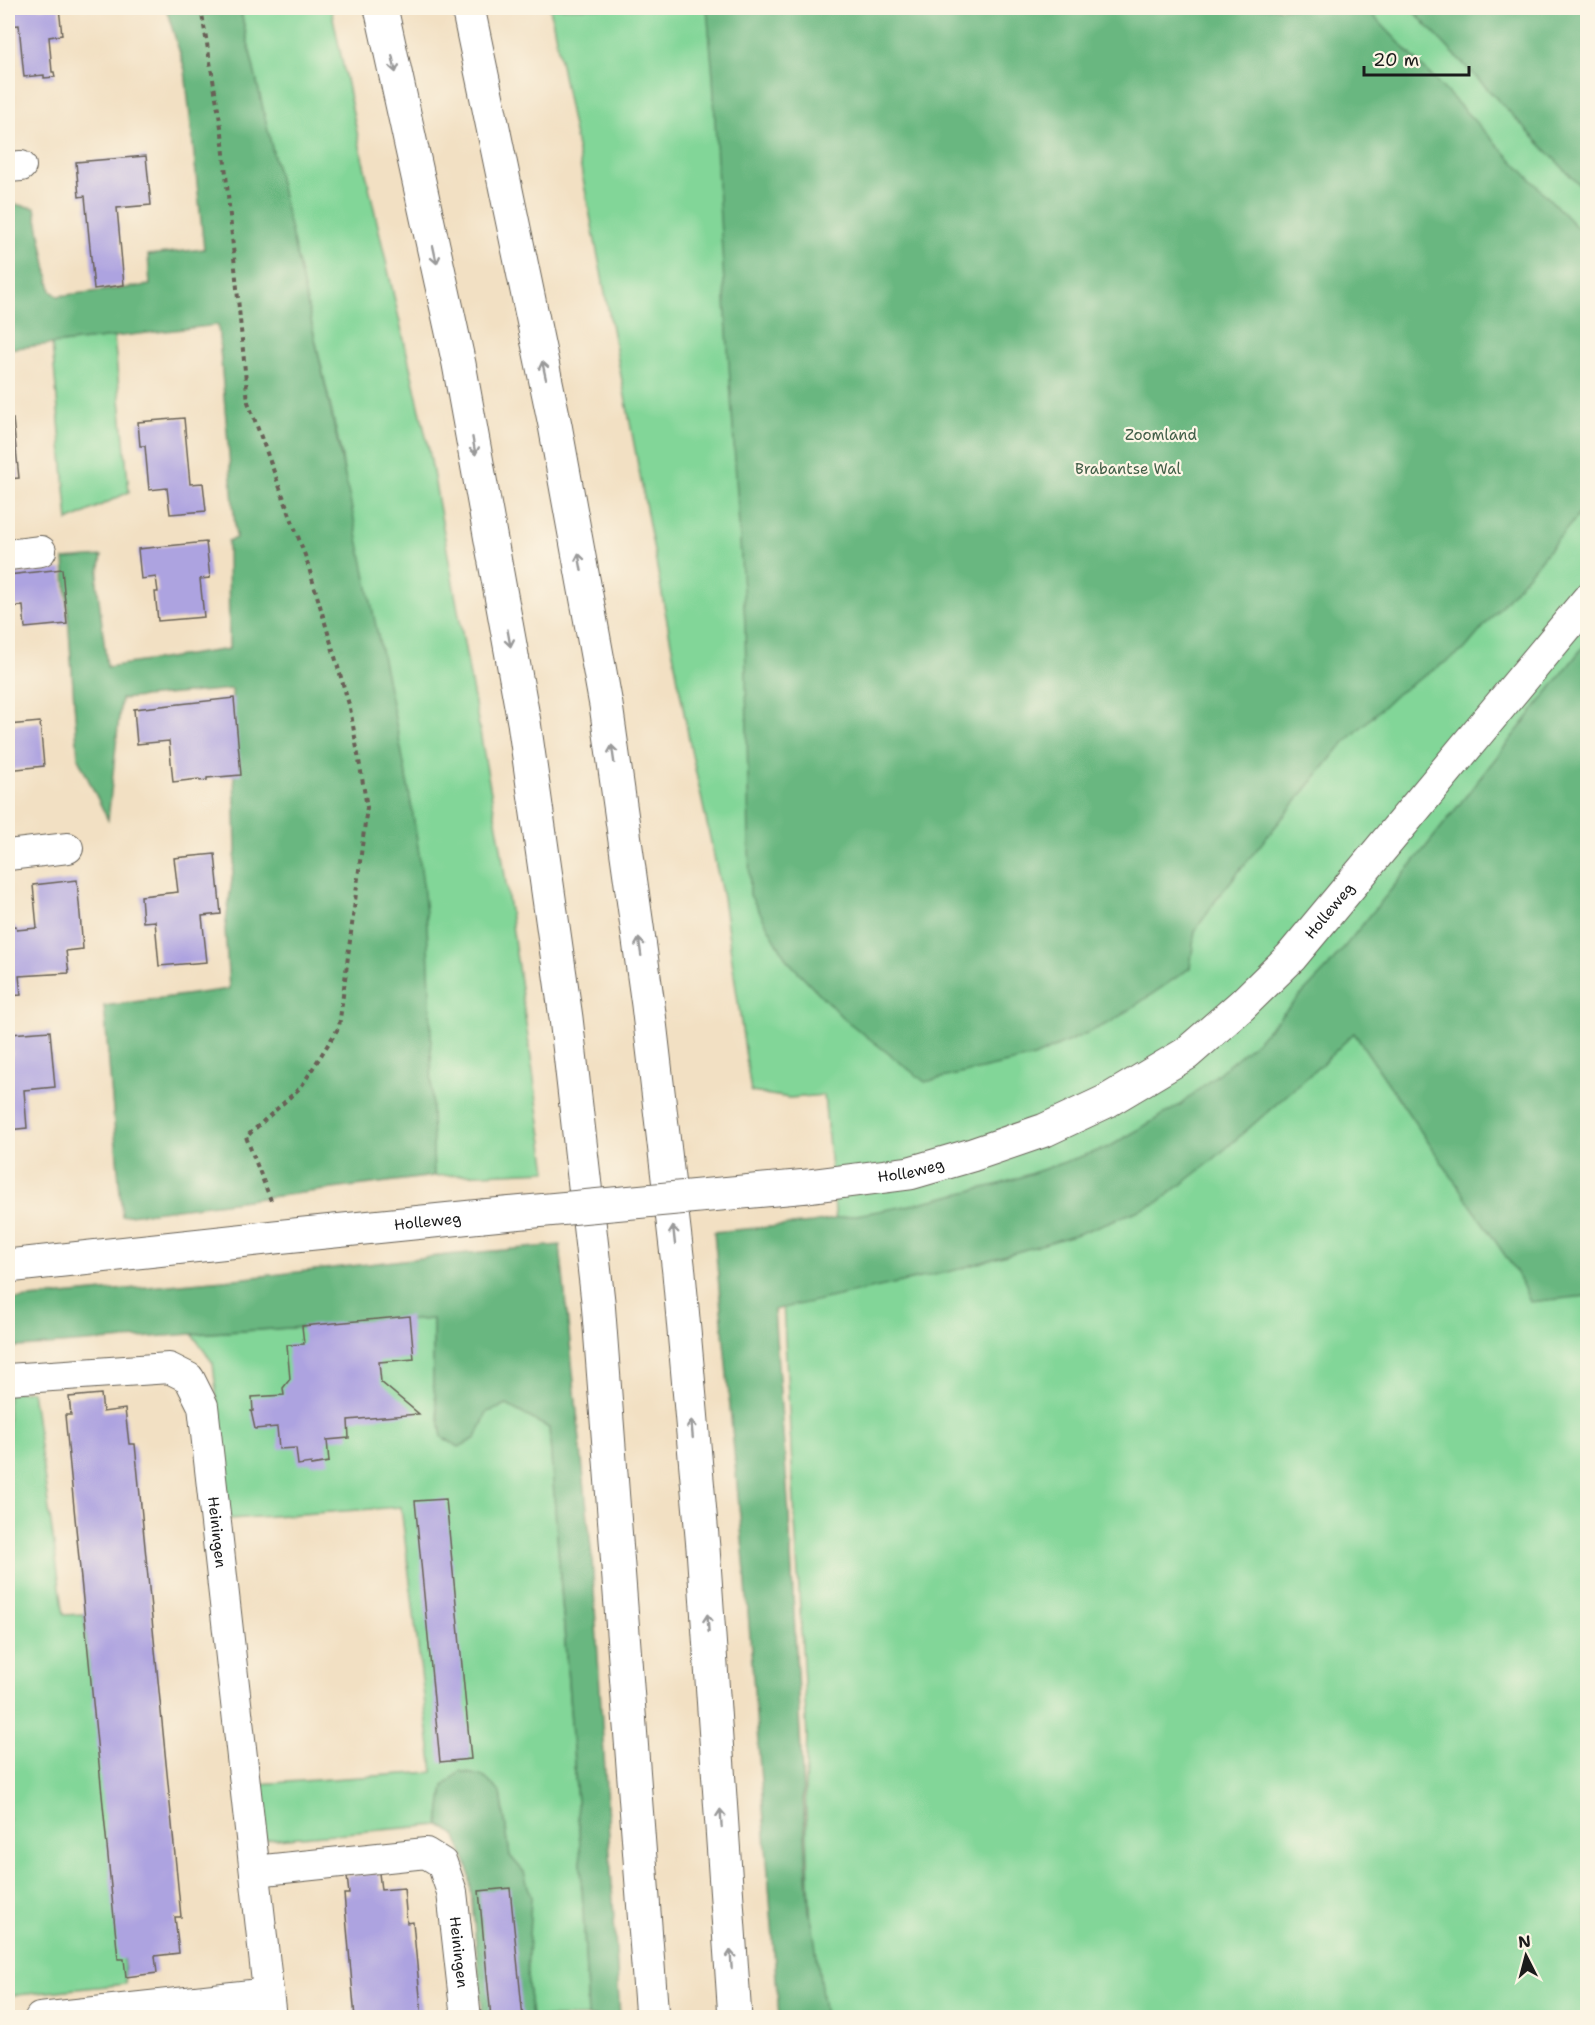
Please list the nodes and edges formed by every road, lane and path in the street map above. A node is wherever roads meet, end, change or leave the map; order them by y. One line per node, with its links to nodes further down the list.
1 (203, 8): 11 (path)
2 (381, 8): 18 (main road, one-way to 18)
3 (468, 8): 5 (main road)
4 (490, 8): 5 (main road)
5 (494, 125): 19 (main road, one-way to 5)
6 (41, 551): 7 (street)
7 (8, 555)
8 (1587, 600): 11 (main road, Holleweg, bridge)
9 (68, 848): 10 (street)
10 (8, 855)
11 (275, 1237): 12 (main road, Holleweg)
12 (8, 1266)
13 (8, 1379): 14 (street, Heiningen)
14 (255, 1871): 15 (street, Heiningen); 17 (street, Heiningen)
15 (269, 2006): 16 (street, Heiningen)
16 (40, 2018)
17 (466, 2018)
18 (652, 2018)
19 (735, 2018)

